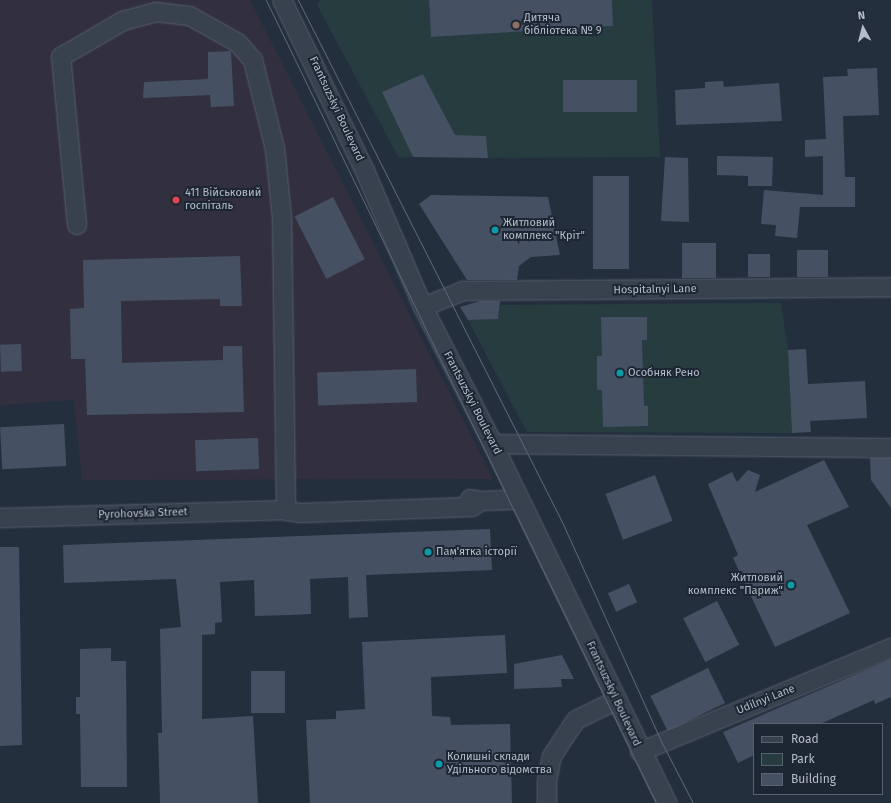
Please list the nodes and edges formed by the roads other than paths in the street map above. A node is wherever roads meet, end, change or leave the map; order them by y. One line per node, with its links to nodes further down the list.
1 (282, 0): 4 (street, Frantsuzskyi Boulevard)
2 (77, 225): 8 (street)
3 (891, 287): 4 (street, Hospitalnyi Lane)
4 (423, 307): 5 (street, Frantsuzskyi Boulevard)
5 (493, 444): 6 (street); 7 (street, Frantsuzskyi Boulevard)
6 (891, 448)
7 (518, 500): 8 (street, Pyrohovska Street); 11 (street, Frantsuzskyi Boulevard)
8 (286, 510): 9 (street, Pyrohovska Street)
9 (0, 518)
10 (891, 648): 12 (street, Udilnyi Lane)
11 (617, 700): 12 (street, Frantsuzskyi Boulevard); 13 (street)
12 (640, 752): 14 (street, Frantsuzskyi Boulevard)
13 (547, 803)
14 (667, 803)

